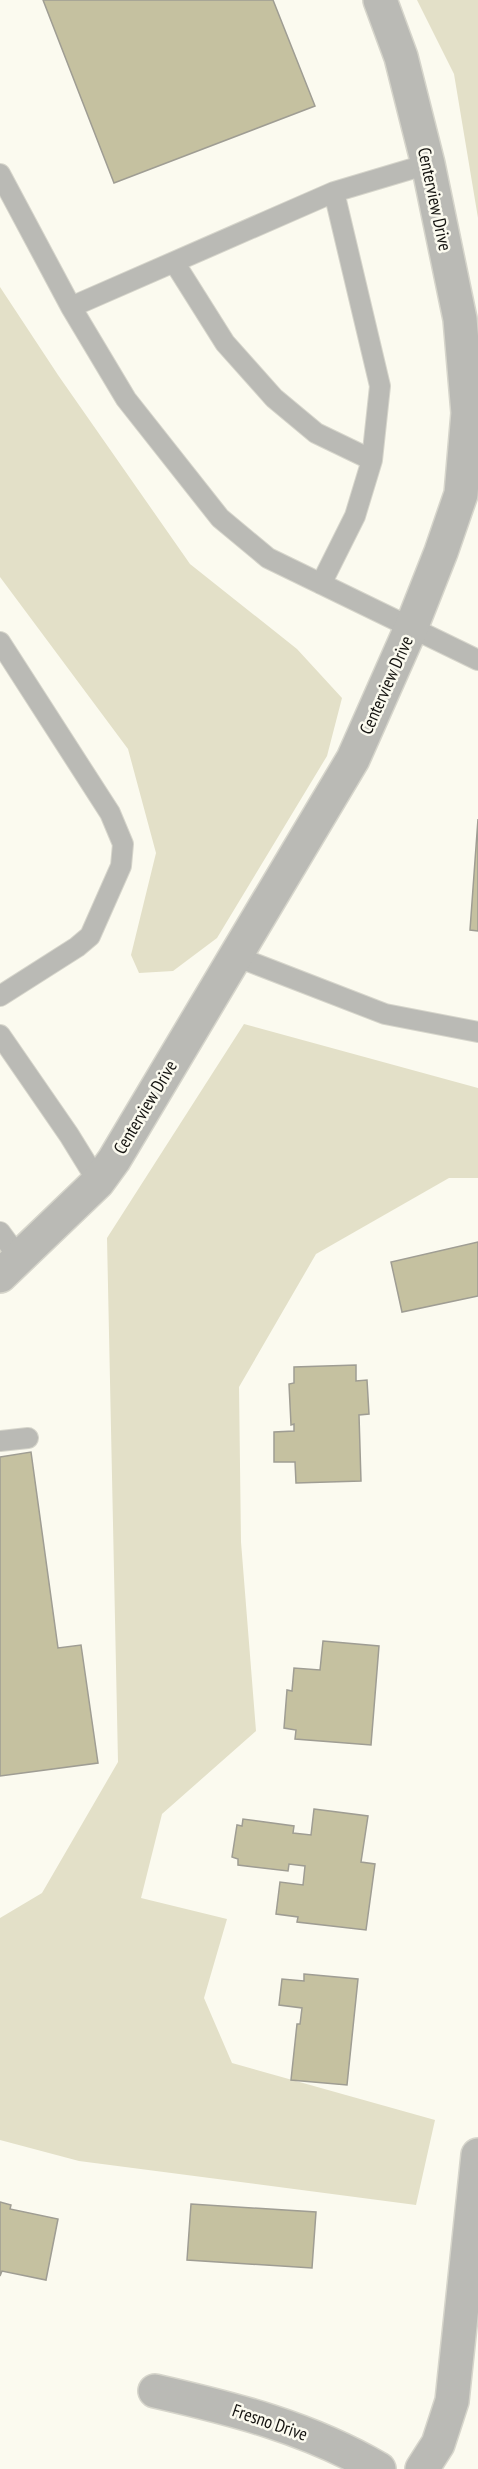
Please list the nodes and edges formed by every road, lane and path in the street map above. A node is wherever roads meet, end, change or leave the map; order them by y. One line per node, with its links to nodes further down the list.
1 (380, 0): 2 (street, Centerview Drive)
2 (429, 164): 4 (lane); 8 (street, Centerview Drive)
3 (0, 174): 6 (lane)
4 (334, 192): 5 (lane); 7 (lane)
5 (174, 262): 6 (lane); 7 (lane)
6 (70, 308): 9 (lane)
7 (372, 460): 9 (lane)
8 (469, 497): 10 (street, Centerview Drive)
9 (321, 584): 10 (lane)
10 (411, 628): 12 (lane); 13 (street, Centerview Drive)
11 (0, 642): 14 (lane)
12 (478, 660)
13 (235, 956): 15 (lane); 17 (street, Centerview Drive)
14 (0, 996)
15 (478, 1032)
16 (0, 1035): 17 (lane)
17 (98, 1182): 19 (street, Centerview Drive)
18 (0, 1232): 19 (lane)
19 (10, 1267)
20 (28, 1438): 21 (lane)
21 (0, 1441)
22 (478, 2155): 25 (street)
23 (156, 2391): 24 (street, Fresno Drive)
24 (379, 2469)
25 (422, 2469)

